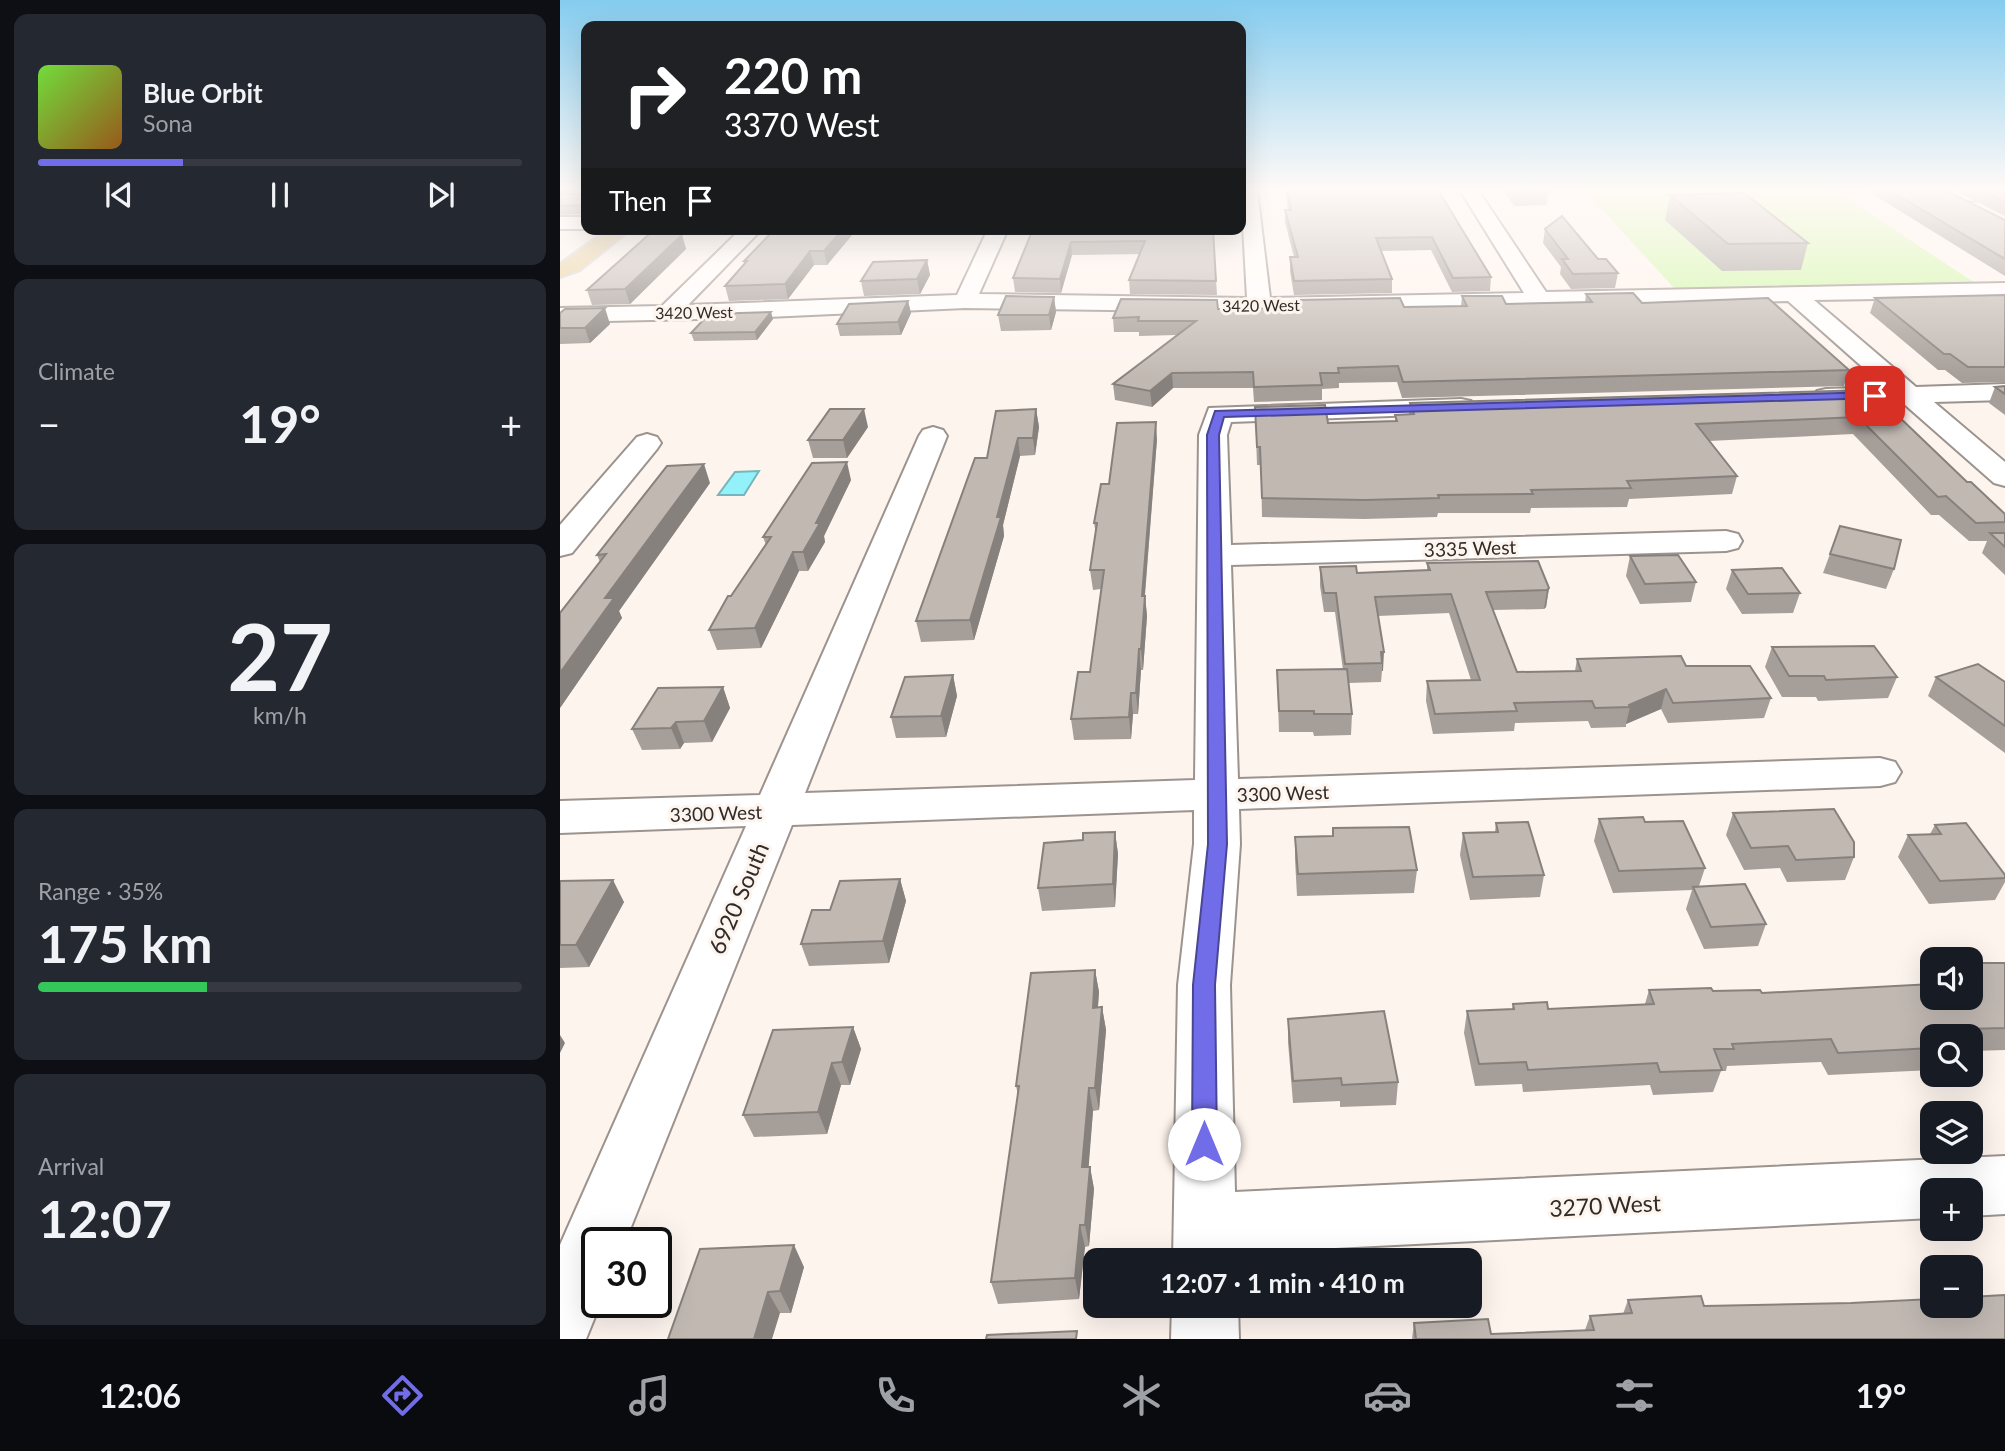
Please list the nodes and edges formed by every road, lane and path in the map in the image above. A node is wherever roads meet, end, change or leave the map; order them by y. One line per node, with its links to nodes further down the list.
1 (591, 252): 6 (main road)
2 (729, 252): 12 (street)
3 (987, 252): 10 (street)
4 (1254, 252): 11 (street)
5 (1510, 252): 9 (street)
6 (560, 271)
7 (2005, 290): 8 (street, 3420 West)
8 (1794, 295): 9 (street, 3420 West); 15 (street)
9 (1541, 300): 11 (street, 3420 West)
10 (965, 301): 11 (street, 3420 West); 12 (street, 3420 West)
11 (1259, 305)
12 (668, 313): 13 (street, 3420 West)
13 (560, 315)
14 (2005, 392): 15 (street)
15 (1910, 394): 16 (street); 20 (street)
16 (1805, 397)
17 (1490, 407): 23 (street)
18 (933, 436): 26 (street, 6920 South)
19 (647, 443): 22 (street)
20 (2005, 477)
21 (1726, 541): 23 (street, 3335 West)
22 (560, 547)
23 (1215, 555): 25 (street)
24 (1880, 772): 25 (street, 3300 West)
25 (1217, 796): 26 (street, 3300 West); 29 (street)
26 (775, 811): 27 (street, 3300 West); 31 (street, 6920 South)
27 (560, 817)
28 (2005, 1185): 29 (street, 3270 West)
29 (1205, 1242)
30 (1205, 1318): 32 (street)
31 (560, 1322)
32 (1205, 1339)

